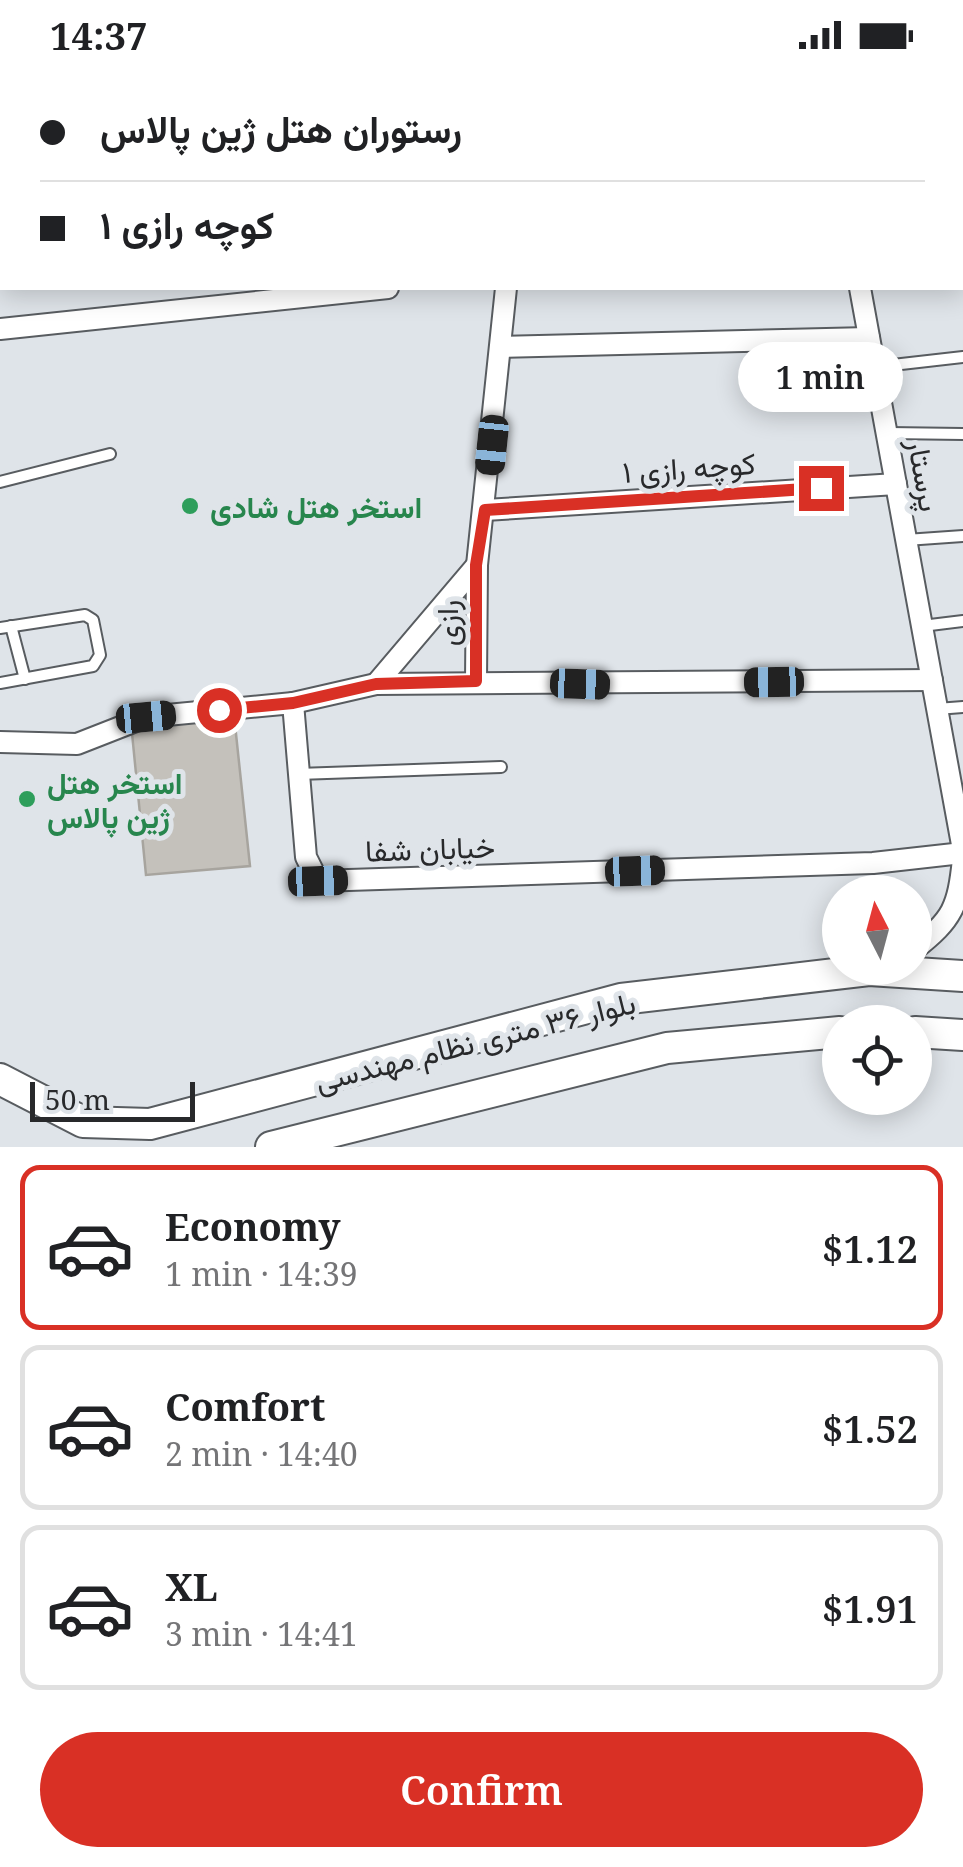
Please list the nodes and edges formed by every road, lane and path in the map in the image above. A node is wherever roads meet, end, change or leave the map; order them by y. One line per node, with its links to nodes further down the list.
1 (369, 290): 4 (street)
2 (506, 290): 6 (street, رازی)
3 (860, 290): 5 (street, پرستار)
4 (0, 329)
5 (870, 338): 6 (street); 8 (street, پرستار)
6 (501, 348): 14 (street, رازی)
7 (963, 357): 8 (lane)
8 (874, 367): 9 (street, پرستار)
9 (887, 434): 10 (lane); 13 (street, پرستار)
10 (963, 434)
11 (110, 454): 12 (lane)
12 (0, 482)
13 (896, 484): 14 (street, کوچه رازی ۱); 16 (street, پرستار)
14 (485, 510): 17 (street, رازی)
15 (963, 536): 16 (lane)
16 (906, 540): 19 (street, پرستار)
17 (476, 565): 23 (street, رازی); 25 (street)
18 (963, 621): 19 (lane)
19 (922, 626): 22 (street, پرستار)
20 (6, 627): 21 (lane); 21 (lane)
21 (24, 679): 24 (lane)
22 (932, 680): 23 (street); 28 (street, پرستار)
23 (476, 681): 25 (street)
24 (0, 684)
25 (376, 684): 26 (street)
26 (293, 703): 29 (street); 31 (street, خیابان شفا)
27 (963, 707): 28 (lane)
28 (937, 709): 32 (street, پرستار)
29 (0, 742)
30 (501, 766): 31 (lane)
31 (298, 774): 33 (street, خیابان شفا)
32 (959, 803): 33 (street, پرستار)
33 (963, 854): 34 (street, پرستار)
34 (932, 936)
35 (932, 974): 37 (main road, بلوار ۳۶ متری نظام مهندسی)
36 (822, 975): 42 (main road, بلوار ۳۶ متری نظام مهندسی)
37 (963, 976)
38 (932, 1033): 40 (main road)
39 (822, 1034): 44 (main road, بلوار ۳۶ متری نظام مهندسی)
40 (963, 1035)
41 (0, 1079): 42 (main road, بلوار ۳۶ متری نظام مهندسی)
42 (150, 1124): 43 (main road)
43 (128, 1147)
44 (271, 1147)

